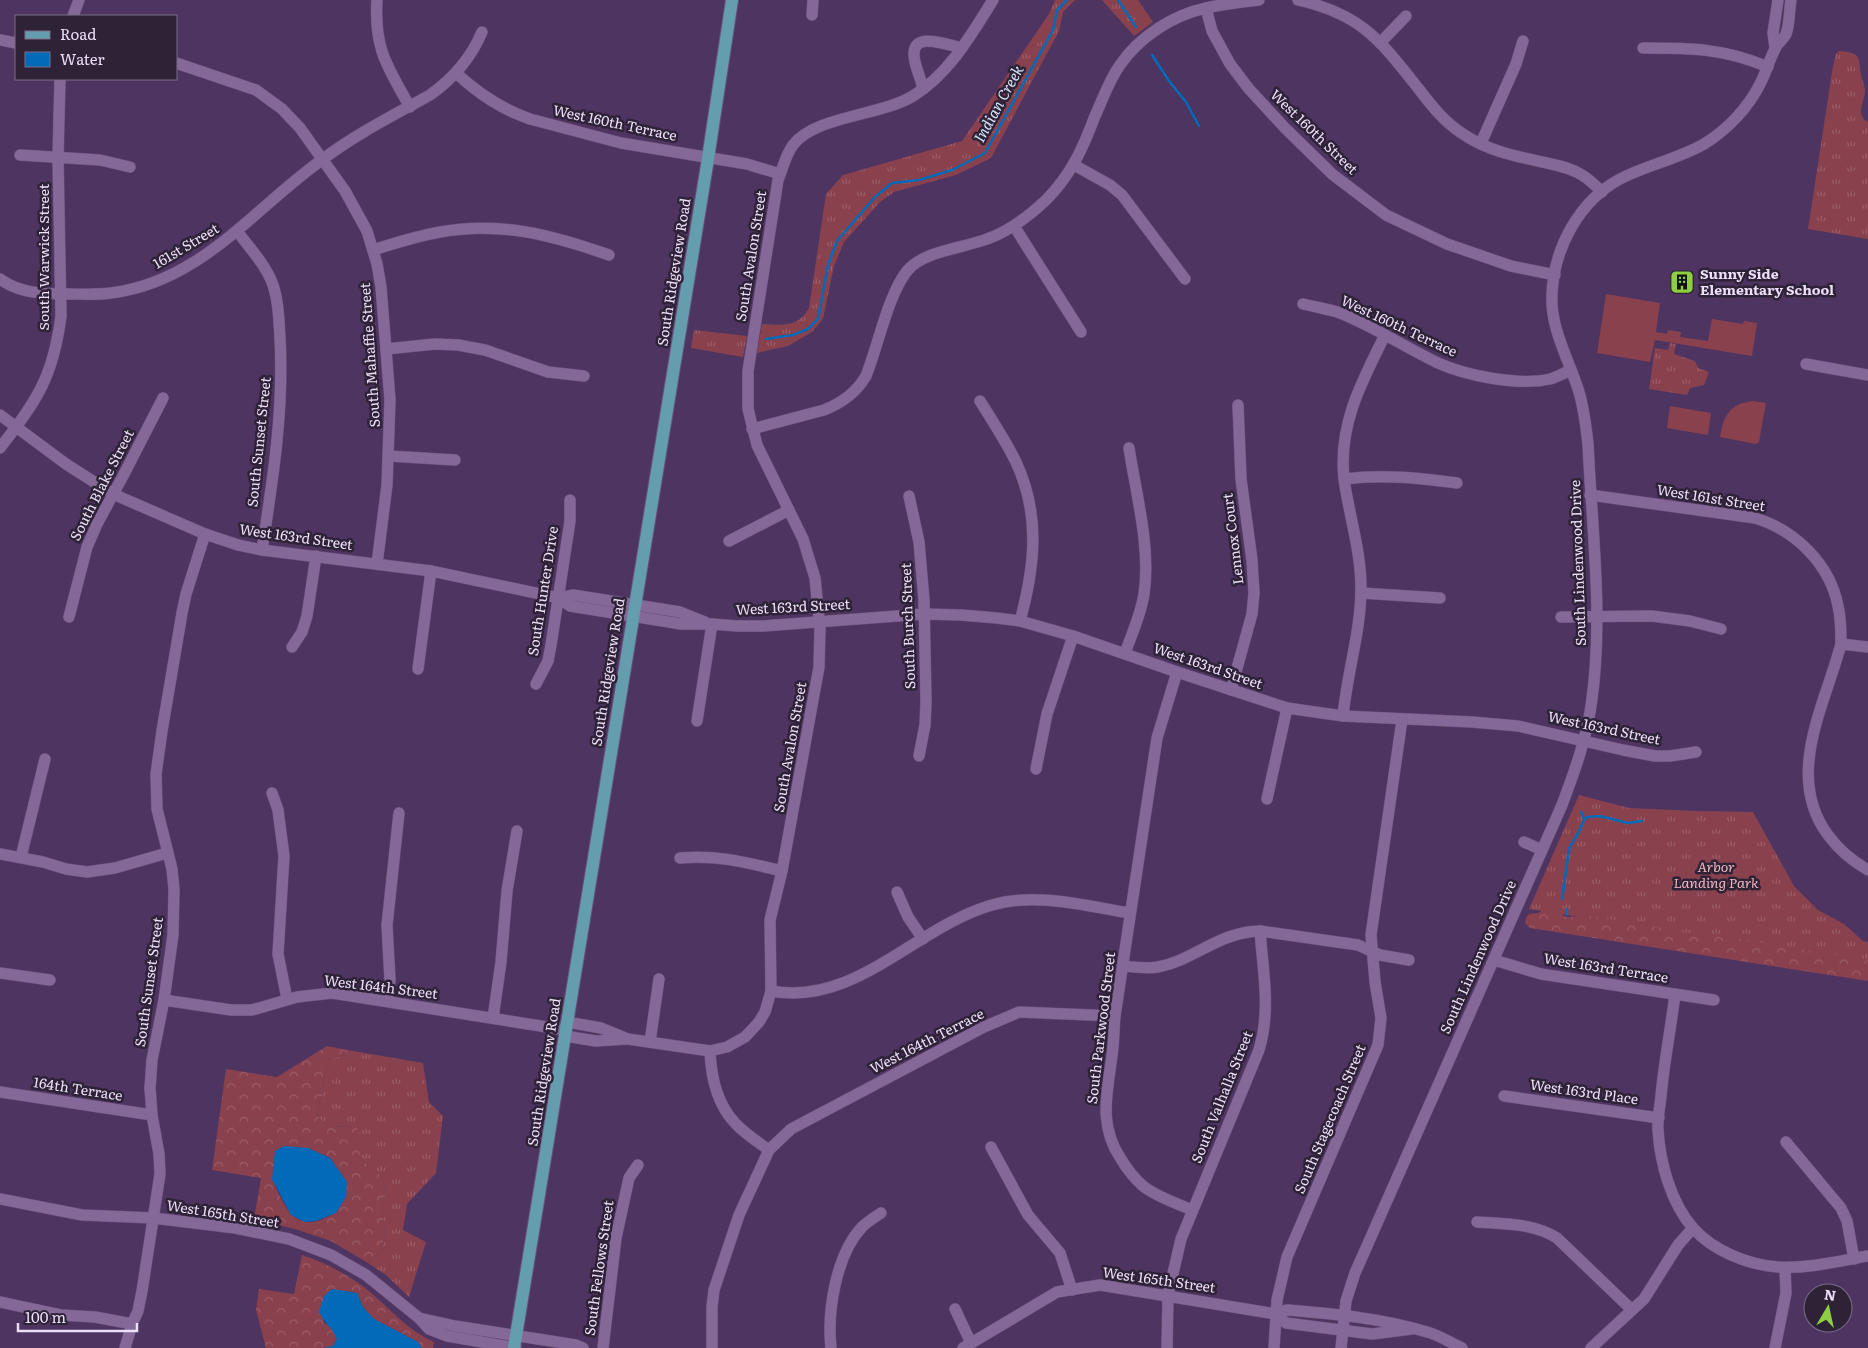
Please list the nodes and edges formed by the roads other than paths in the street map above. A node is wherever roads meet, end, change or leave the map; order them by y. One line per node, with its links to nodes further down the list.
1 (79, 0): 11 (street)
2 (378, 0): 27 (street)
3 (732, 0): 31 (main road, South Ridgeview Road)
4 (813, 0): 12 (street)
5 (993, 0): 19 (street, South Avalon Street)
6 (1259, 0): 10 (street)
7 (1298, 0): 18 (street)
8 (1778, 0): 21 (street, South Lindenwood Drive)
9 (1791, 0): 21 (street, South Lindenwood Drive)
10 (1206, 8): 33 (street); 41 (street, West 160th Street)
11 (74, 15)
12 (812, 16)
13 (1406, 16): 18 (street)
14 (482, 32): 24 (street)
15 (0, 40): 17 (street)
16 (1523, 41): 28 (street)
17 (15, 42)
18 (1380, 43): 28 (street)
19 (962, 48): 26 (street, South Avalon Street); 26 (street)
20 (1643, 48): 23 (street)
21 (1775, 48): 23 (street, South Lindenwood Drive)
22 (178, 64): 32 (street)
23 (1768, 67): 36 (street, South Lindenwood Drive)
24 (456, 73): 27 (street); 31 (street, West 160th Terrace)
25 (60, 80): 30 (street, South Warwick Street)
26 (923, 89): 35 (street, South Avalon Street)
27 (410, 107): 32 (street)
28 (1481, 143): 36 (street)
29 (20, 155): 30 (street)
30 (58, 157): 34 (street); 44 (street, South Warwick Street)
31 (708, 157): 35 (street, West 160th Terrace); 79 (main road, South Ridgeview Road)
32 (322, 159): 38 (street); 39 (street, South Mahaffie Street)
33 (1074, 165): 37 (street); 43 (street)
34 (130, 167)
35 (780, 174): 58 (street, South Avalon Street)
36 (1602, 192): 41 (street, South Lindenwood Drive)
37 (1014, 226): 46 (street); 58 (street)
38 (237, 231): 44 (street, 161st Street); 72 (street, South Sunset Street)
39 (373, 250): 40 (street); 48 (street, South Mahaffie Street)
40 (608, 255)
41 (1555, 275): 50 (street, South Lindenwood Drive)
42 (0, 279): 44 (street)
43 (1185, 280)
44 (61, 294): 57 (street, South Warwick Street)
45 (1303, 304): 47 (street, West 160th Terrace)
46 (1081, 332)
47 (1385, 335): 50 (street, West 160th Terrace); 63 (street)
48 (386, 349): 52 (street); 61 (street, South Mahaffie Street)
49 (1806, 364): 51 (street)
50 (1571, 370): 66 (street, South Lindenwood Drive)
51 (1868, 374)
52 (584, 376)
53 (164, 398): 65 (street, South Blake Street)
54 (980, 401): 85 (street)
55 (1238, 405): 96 (street, Lennox Court)
56 (0, 415): 57 (street, West 163rd Street)
57 (16, 427): 59 (street, South Warwick Street); 65 (street, West 163rd Street)
58 (752, 429): 69 (street, South Avalon Street)
59 (0, 448)
60 (1129, 448): 92 (street)
61 (389, 456): 62 (street); 74 (street, South Mahaffie Street)
62 (454, 460)
63 (1344, 479): 64 (street); 76 (street)
64 (1457, 483)
65 (113, 494): 70 (street, West 163rd Street); 82 (street, South Blake Street)
66 (1590, 495): 81 (street, South Lindenwood Drive); 89 (street, West 161st Street)
67 (909, 496): 80 (street, South Burch Street)
68 (570, 500): 77 (street, South Hunter Drive)
69 (789, 510): 71 (street); 84 (street, South Avalon Street)
70 (205, 534): 72 (street, West 163rd Street); 112 (street, South Sunset Street)
71 (729, 541)
72 (262, 550): 73 (street, West 163rd Street)
73 (316, 556): 74 (street, West 163rd Street); 90 (street)
74 (377, 564): 75 (street, West 163rd Street)
75 (431, 571): 77 (street, West 163rd Street); 93 (street)
76 (1361, 593): 78 (street); 98 (street)
77 (558, 598): 79 (street, West 163rd Street); 95 (street, South Hunter Drive)
78 (1440, 598)
79 (634, 611): 86 (street, West 163rd Street); 137 (main road, South Ridgeview Road)
80 (924, 614): 84 (street, West 163rd Street); 85 (street, West 163rd Street); 103 (street, South Burch Street)
81 (1597, 616): 83 (street); 87 (street); 101 (street, South Lindenwood Drive)
82 (68, 617)
83 (1561, 617)
84 (820, 621): 86 (street, West 163rd Street); 117 (street, South Avalon Street)
85 (1020, 622): 88 (street, West 163rd Street)
86 (712, 624): 100 (street)
87 (1721, 629)
88 (1073, 636): 92 (street, West 163rd Street); 105 (street)
89 (1841, 644): 91 (street); 116 (street)
90 (292, 647)
91 (1868, 647)
92 (1125, 653): 94 (street, West 163rd Street)
93 (418, 669)
94 (1177, 672): 96 (street, West 163rd Street); 119 (street, South Parkwood Street)
95 (536, 684)
96 (1230, 690): 97 (street, West 163rd Street)
97 (1287, 708): 98 (street, West 163rd Street); 107 (street)
98 (1344, 716): 99 (street, West 163rd Street)
99 (1402, 720): 101 (street, West 163rd Street); 122 (street, South Stagecoach Street)
100 (696, 721)
101 (1583, 740): 102 (street, West 163rd Street); 111 (street, South Lindenwood Drive)
102 (1696, 752)
103 (919, 756)
104 (45, 759): 114 (street)
105 (1036, 769)
106 (272, 793): 131 (street)
107 (1267, 800)
108 (399, 814): 134 (street)
109 (518, 831): 136 (street)
110 (1524, 842): 111 (street)
111 (1542, 850): 124 (street, South Lindenwood Drive)
112 (167, 853): 114 (street); 132 (street, South Sunset Street)
113 (0, 854): 114 (street)
114 (21, 857)
115 (680, 858): 117 (street)
116 (1868, 870)
117 (782, 871): 129 (street, South Avalon Street)
118 (897, 892): 121 (street)
119 (1130, 913): 121 (street); 125 (street, South Parkwood Street)
120 (1260, 931): 122 (street); 125 (street); 149 (street, South Valhalla Street)
121 (923, 939): 129 (street)
122 (1371, 951): 123 (street); 162 (street, South Stagecoach Street)
123 (1409, 960)
124 (1494, 960): 130 (street, West 163rd Terrace); 163 (street, South Lindenwood Drive)
125 (1123, 966): 135 (street, South Parkwood Street)
126 (0, 973): 128 (street)
127 (659, 979): 138 (street)
128 (50, 980)
129 (771, 991): 139 (street, West 164th Street)
130 (1675, 994): 133 (street, West 163rd Terrace); 143 (street)
131 (287, 999): 132 (street, West 164th Street); 134 (street, West 164th Street)
132 (164, 1000): 142 (street, South Sunset Street)
133 (1714, 1000)
134 (387, 1001): 136 (street, West 164th Street)
135 (1115, 1016): 146 (street, West 164th Terrace); 149 (street, South Parkwood Street)
136 (493, 1018): 137 (street, West 164th Street)
137 (566, 1030): 138 (street, West 164th Street); 167 (main road, South Ridgeview Road)
138 (650, 1042): 139 (street, West 164th Street)
139 (710, 1051): 146 (street)
140 (0, 1092): 142 (street, 164th Terrace)
141 (1504, 1096): 143 (street, West 163rd Place)
142 (152, 1115): 151 (street, South Sunset Street)
143 (1658, 1118): 153 (street)
144 (1786, 1142): 155 (street)
145 (991, 1147): 157 (street)
146 (769, 1150): 172 (street)
147 (638, 1165): 171 (street, South Fellows Street)
148 (0, 1199): 151 (street, West 165th Street)
149 (1192, 1210): 158 (street)
150 (881, 1213): 173 (street)
151 (153, 1218): 164 (street, South Sunset Street); 167 (street, West 165th Street)
152 (1477, 1222): 161 (street)
153 (1693, 1228): 156 (street); 161 (street)
154 (1868, 1256): 155 (street)
155 (1854, 1259): 156 (street)
156 (1785, 1268): 179 (street)
157 (1072, 1290): 158 (street, West 165th Street); 168 (street, West 165th Street)
158 (1168, 1295): 162 (street, West 165th Street); 174 (street)
159 (0, 1302): 164 (street)
160 (955, 1309): 168 (street)
161 (1632, 1310): 178 (street)
162 (1276, 1314): 163 (street, West 165th Street); 166 (street, West 165th Street); 175 (street, South Stagecoach Street)
163 (1344, 1316): 165 (street, West 165th Street); 166 (street, South Lindenwood Drive)
164 (132, 1324): 169 (street, South Sunset Street)
165 (1412, 1329): 166 (street, West 165th Street); 177 (street, West 165th Street)
166 (1343, 1330): 176 (street, South Lindenwood Drive)
167 (515, 1345): 170 (street, West 165th Street)
168 (967, 1346)
169 (125, 1348)
170 (582, 1348)
171 (603, 1348)
172 (712, 1348)
173 (831, 1348)
174 (1168, 1348)
175 (1274, 1348)
176 (1341, 1348)
177 (1462, 1348)
178 (1590, 1348)
179 (1775, 1348)

